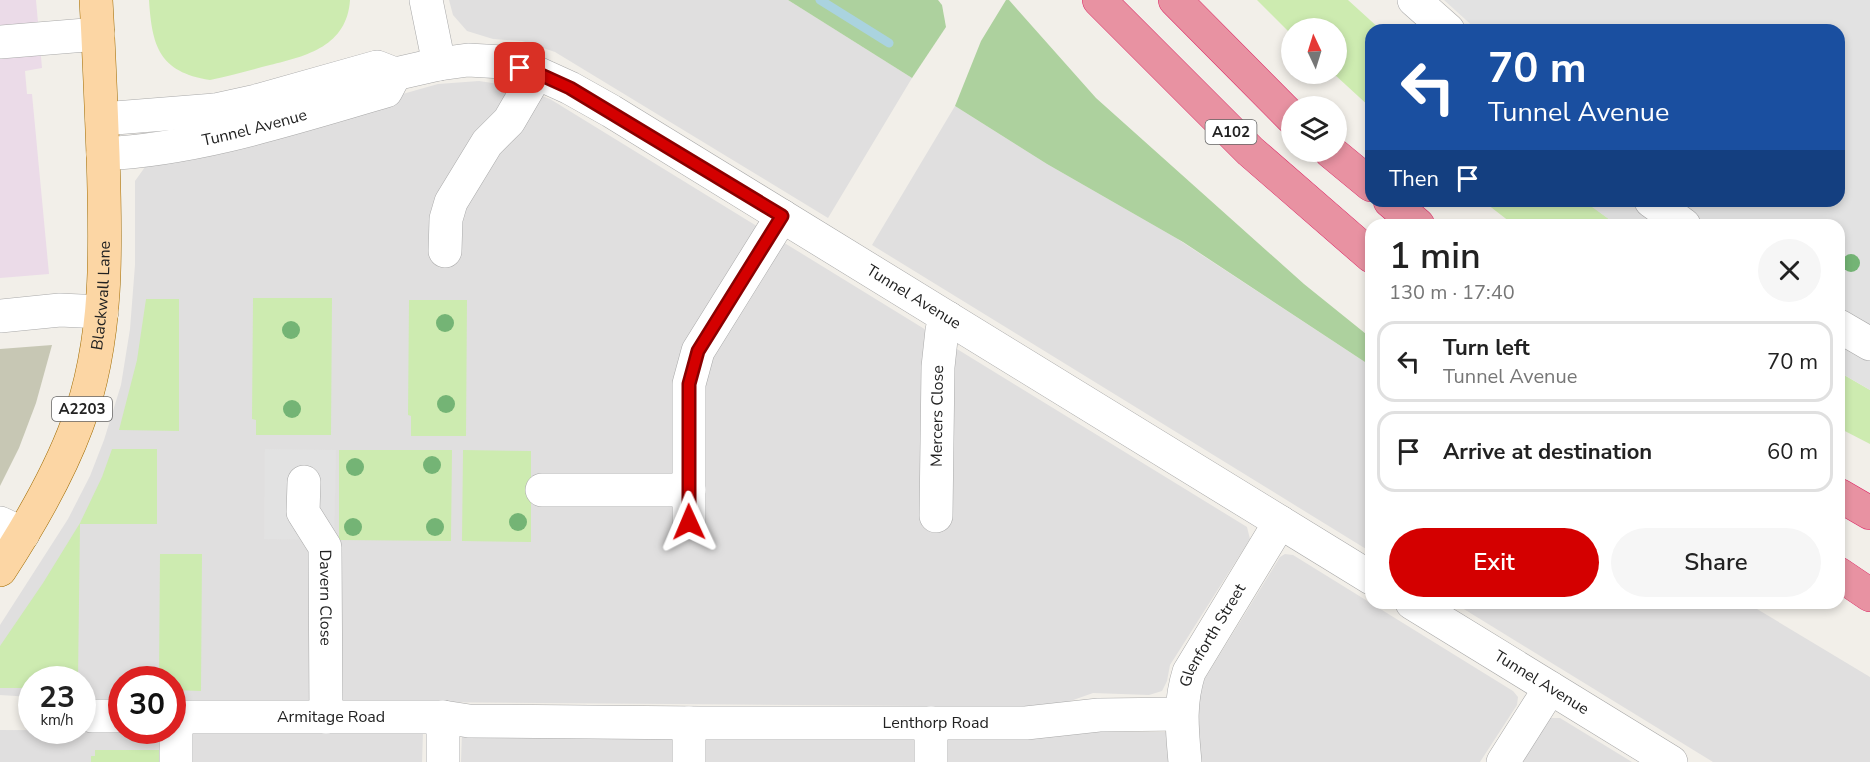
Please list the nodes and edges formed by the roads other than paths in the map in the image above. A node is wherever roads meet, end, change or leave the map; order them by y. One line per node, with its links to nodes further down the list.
1 (96, 0): 7 (main road, Blackwall Lane / A2203)
2 (426, 0): 9 (street)
3 (1099, 0): 23 (highway, A102)
4 (1175, 0): 12 (highway)
5 (1414, 0): 6 (street)
6 (1441, 24)
7 (98, 34): 8 (street); 13 (main road, Blackwall Lane / A2203)
8 (0, 42)
9 (439, 64): 10 (street, Tunnel Avenue); 11 (street, Tunnel Avenue)
10 (537, 73): 19 (street, Tunnel Avenue); 22 (street)
11 (395, 74): 13 (street, Tunnel Avenue); 14 (street, Tunnel Avenue)
12 (1281, 107)
13 (102, 119): 14 (main road, Blackwall Lane / A2203)
14 (103, 154): 24 (main road, Blackwall Lane / A2203)
15 (1343, 162): 16 (highway)
16 (1365, 180)
17 (1397, 207): 20 (highway)
18 (1659, 207): 21 (street)
19 (782, 216): 26 (street, Tunnel Avenue); 31 (street)
20 (1411, 219)
21 (1676, 219)
22 (446, 251)
23 (1365, 251)
24 (102, 312): 25 (street); 37 (main road, Blackwall Lane / A2203)
25 (0, 315)
26 (948, 318): 35 (street, Mercers Close); 36 (street, Tunnel Avenue)
27 (1845, 329): 28 (street)
28 (1870, 344)
29 (304, 482): 48 (street, Davern Close)
30 (1845, 487): 33 (highway)
31 (542, 490)
32 (1845, 498): 34 (highway)
33 (1870, 499)
34 (1870, 513)
35 (936, 516)
36 (1280, 522): 40 (street, Tunnel Avenue); 46 (street, Glenforth Street)
37 (12, 529): 39 (main road, Blackwall Lane / A2203)
38 (1845, 562): 41 (highway)
39 (0, 570)
40 (1365, 574)
41 (1870, 577)
42 (1845, 578): 43 (highway)
43 (1870, 595)
44 (1422, 609): 45 (street, Tunnel Avenue)
45 (1550, 688): 58 (street); 59 (street, Tunnel Avenue)
46 (1181, 714): 51 (street, Lenthorp Road); 57 (street, Glenforth Street)
47 (186, 717): 48 (street, Armitage Road)
48 (326, 717): 49 (street, Armitage Road)
49 (443, 717): 50 (street, Lenthorp Road); 54 (street)
50 (689, 723): 51 (street, Lenthorp Road); 55 (street)
51 (931, 723): 56 (street)
52 (175, 744): 53 (street)
53 (176, 762)
54 (443, 762)
55 (689, 762)
56 (931, 762)
57 (1185, 762)
58 (1503, 762)
59 (1671, 762)

